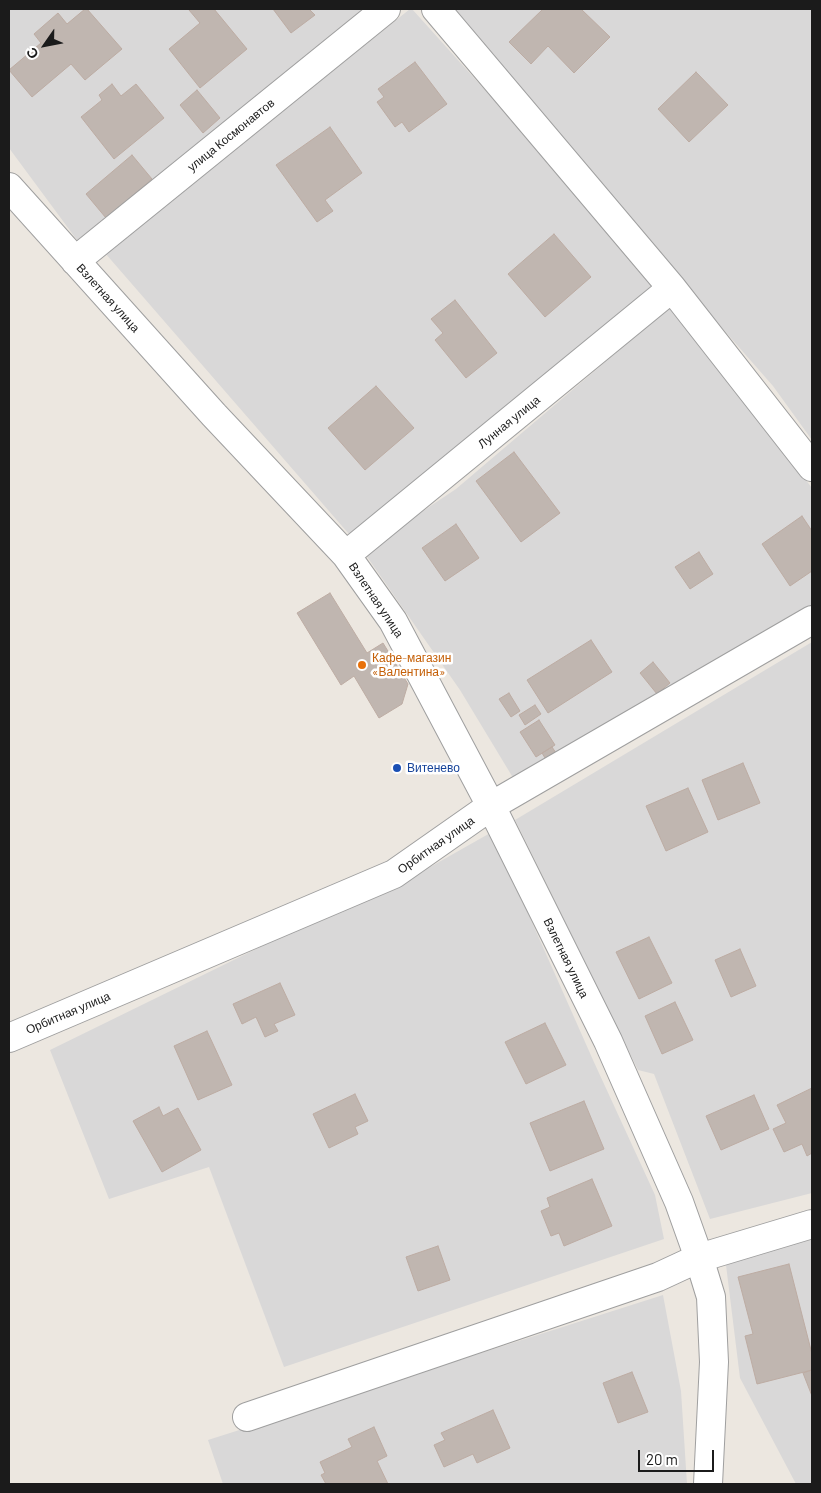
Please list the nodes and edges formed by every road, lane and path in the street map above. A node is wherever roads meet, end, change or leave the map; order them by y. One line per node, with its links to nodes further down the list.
1 (386, 9): 4 (street, улица Космонавтов)
2 (436, 9): 5 (street)
3 (9, 187): 4 (street, Взлетная улица)
4 (75, 261): 7 (street, Взлетная улица)
5 (672, 288): 6 (street); 7 (street, Лунная улица)
6 (812, 467)
7 (346, 556): 9 (street, Взлетная улица)
8 (812, 620): 9 (street, Орбитная улица)
9 (491, 806): 10 (street, Орбитная улица); 12 (street, Взлетная улица)
10 (9, 1038)
11 (812, 1224): 12 (street)
12 (699, 1258): 13 (street); 14 (street, Взлетная улица)
13 (247, 1417)
14 (708, 1484)

